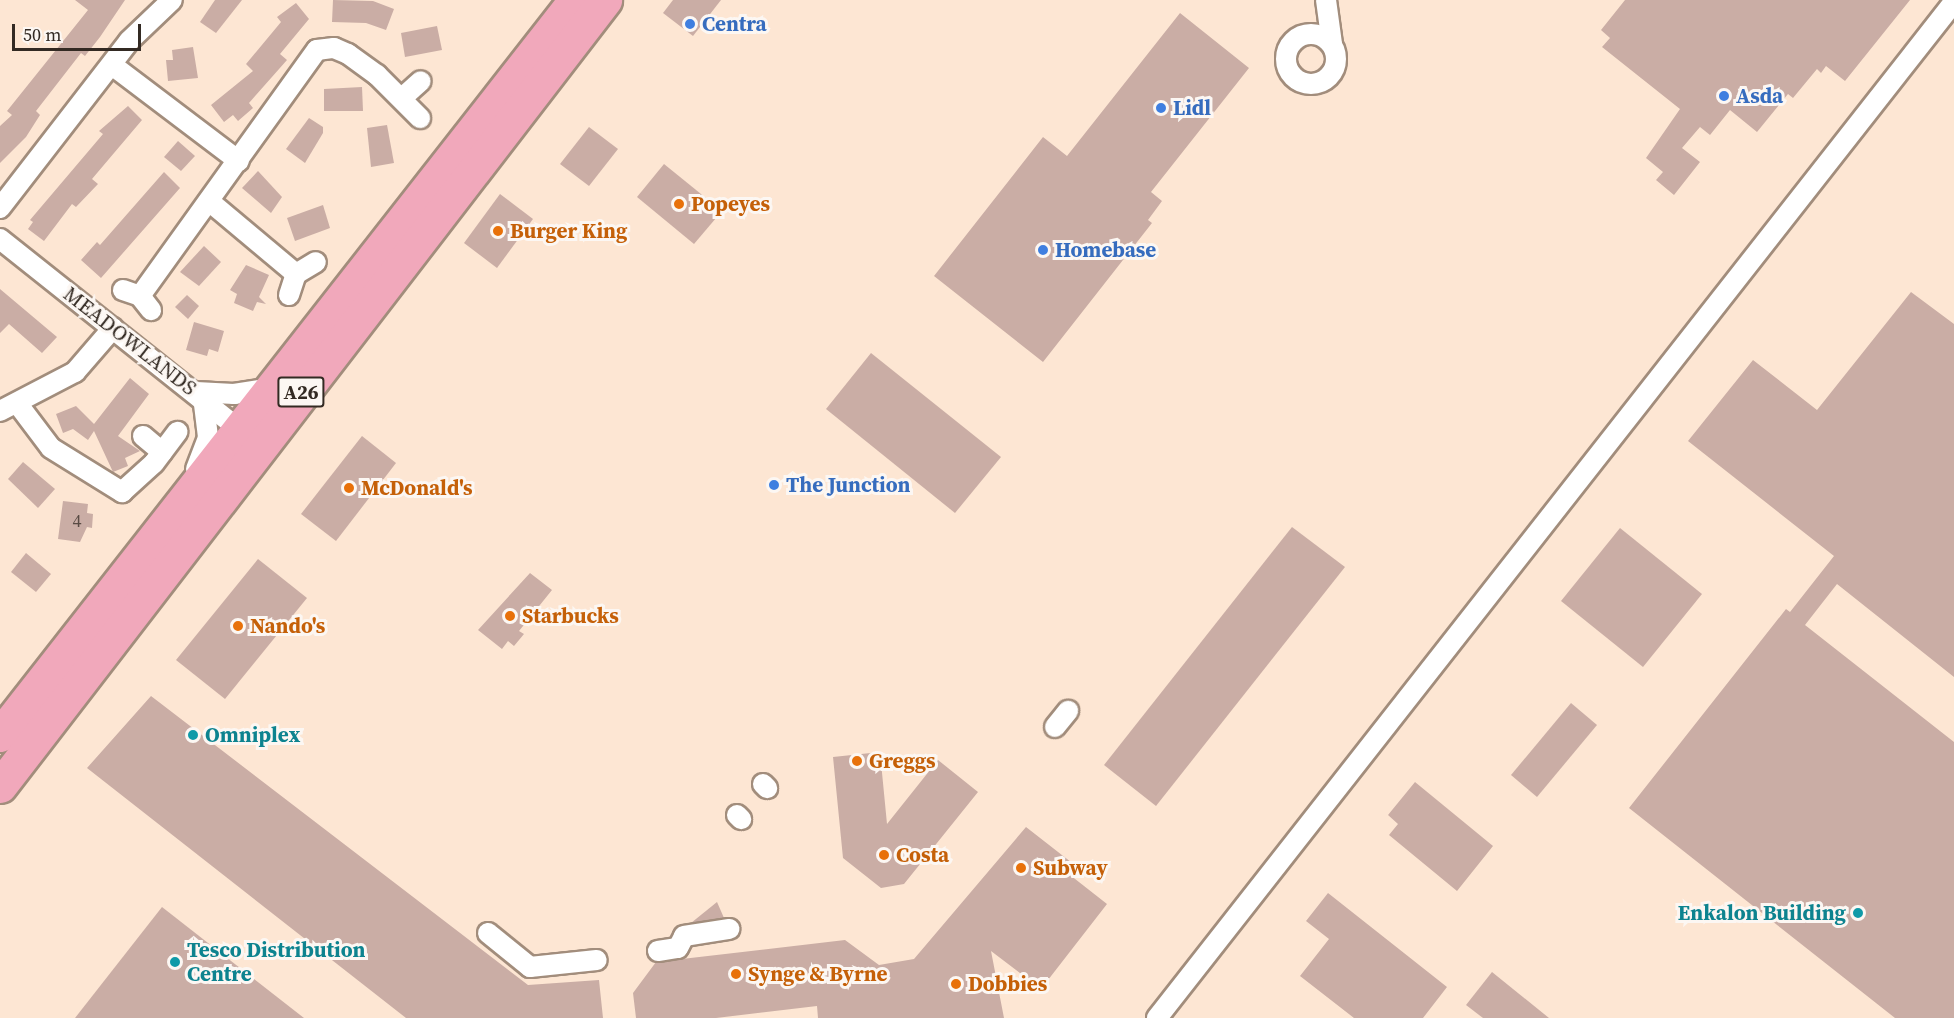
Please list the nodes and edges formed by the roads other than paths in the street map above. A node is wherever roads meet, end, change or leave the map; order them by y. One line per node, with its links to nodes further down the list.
1 (172, 0): 9 (street)
2 (575, 0): 22 (highway, A26)
3 (605, 0): 27 (highway, A26)
4 (1322, 0): 7 (street)
5 (1326, 0): 8 (street)
6 (1954, 3): 38 (street)
7 (1304, 34): 8 (street); 8 (street)
8 (1332, 44)
9 (112, 64): 13 (street); 15 (street)
10 (421, 81): 11 (street)
11 (402, 98): 12 (street, MEADOWLANDS); 13 (street, MEADOWLANDS)
12 (420, 118)
13 (239, 161): 14 (street, MEADOWLANDS)
14 (209, 201): 18 (street); 20 (street, MEADOWLANDS)
15 (0, 208)
16 (0, 239): 21 (street, MEADOWLANDS)
17 (316, 262): 18 (street)
18 (296, 274): 19 (street)
19 (289, 295)
20 (138, 299)
21 (113, 328): 23 (street, MEADOWLANDS); 24 (street)
22 (275, 386): 23 (street); 27 (highway, A26)
23 (199, 395): 27 (street, MEADOWLANDS); 29 (street)
24 (9, 407): 28 (street)
25 (177, 432): 28 (street)
26 (143, 436): 28 (street)
27 (250, 437): 29 (highway, A26); 33 (highway, A26)
28 (162, 452)
29 (178, 510): 32 (highway, A26)
30 (1068, 711): 31 (street)
31 (1055, 727)
32 (0, 735)
33 (0, 786)
34 (729, 929): 36 (street)
35 (488, 933): 37 (street)
36 (658, 951)
37 (597, 960)
38 (1157, 1018)

